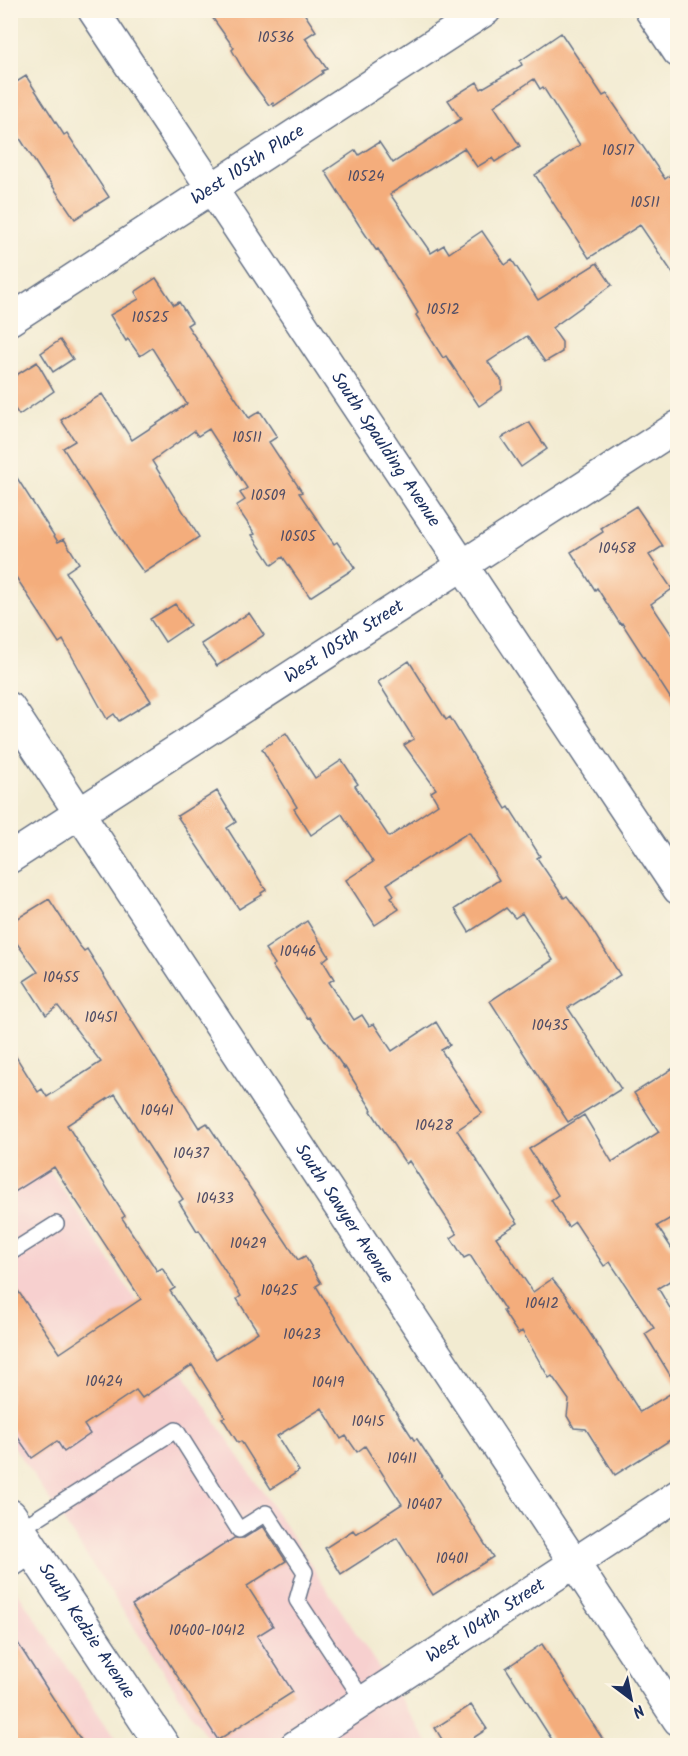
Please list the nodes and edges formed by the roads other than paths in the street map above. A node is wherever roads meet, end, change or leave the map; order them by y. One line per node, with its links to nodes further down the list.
1 (93, 10): 5 (street, South Spaulding Avenue)
2 (486, 10): 5 (street, West 105th Place)
3 (650, 10): 4 (street)
4 (678, 52)
5 (212, 189): 6 (street, West 105th Place); 8 (street, South Spaulding Avenue)
6 (10, 320)
7 (678, 426): 8 (street, West 105th Street)
8 (462, 565): 10 (street, West 105th Street); 12 (street, South Spaulding Avenue)
9 (10, 708): 10 (street, South Sawyer Avenue)
10 (80, 813): 11 (street, West 105th Street); 17 (street, South Sawyer Avenue)
11 (10, 858)
12 (678, 890)
13 (56, 1224): 14 (lane)
14 (10, 1253)
15 (678, 1495): 17 (street, West 104th Street)
16 (19, 1543): 18 (lane); 20 (main road, South Kedzie Avenue)
17 (574, 1563): 18 (street, West 104th Street); 19 (street, South Sawyer Avenue)
18 (363, 1700): 21 (street, West 104th Street)
19 (678, 1720)
20 (163, 1746)
21 (295, 1746)

